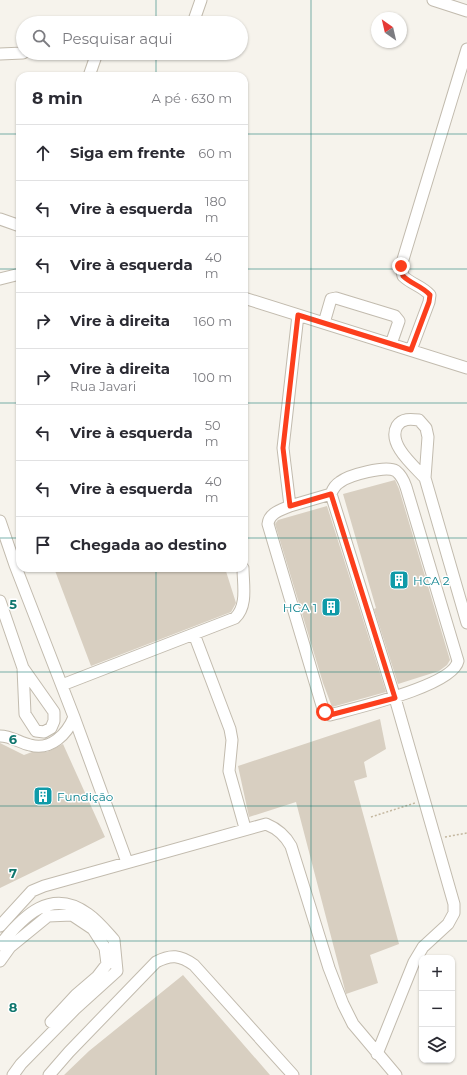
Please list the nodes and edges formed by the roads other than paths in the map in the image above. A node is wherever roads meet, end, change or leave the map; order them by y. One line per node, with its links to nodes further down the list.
1 (201, 0): 4 (street)
2 (432, 0): 3 (street)
3 (467, 11)
4 (195, 16)
5 (467, 49): 18 (street)
6 (16, 53): 7 (street)
7 (0, 54)
8 (95, 60): 9 (street)
9 (90, 72)
10 (0, 219): 11 (street)
11 (16, 225)
12 (16, 275): 13 (street)
13 (0, 279)
14 (248, 299): 15 (street)
15 (298, 315): 16 (street); 22 (street)
16 (324, 323): 17 (street); 17 (street)
17 (391, 344): 18 (street)
18 (411, 350): 19 (street)
19 (467, 368)
20 (425, 478): 20 (street); 28 (street)
21 (331, 494): 22 (street); 32 (street); 32 (street)
22 (290, 506): 32 (street)
23 (0, 521): 24 (street)
24 (16, 568)
25 (18, 572): 31 (street)
26 (243, 572): 29 (street)
27 (0, 601): 30 (street)
28 (467, 623)
29 (194, 634): 31 (street); 35 (street)
30 (23, 668): 30 (street)
31 (62, 685): 33 (street)
32 (395, 698): 40 (street)
33 (74, 717): 34 (street); 36 (street)
34 (0, 736)
35 (245, 828): 36 (street); 40 (street)
36 (127, 862): 37 (street)
37 (0, 926)
38 (0, 945): 42 (street)
39 (0, 961): 41 (street)
40 (377, 1054): 45 (street)
41 (4, 1075)
42 (13, 1075)
43 (50, 1075): 44 (street)
44 (293, 1075)
45 (396, 1075)

